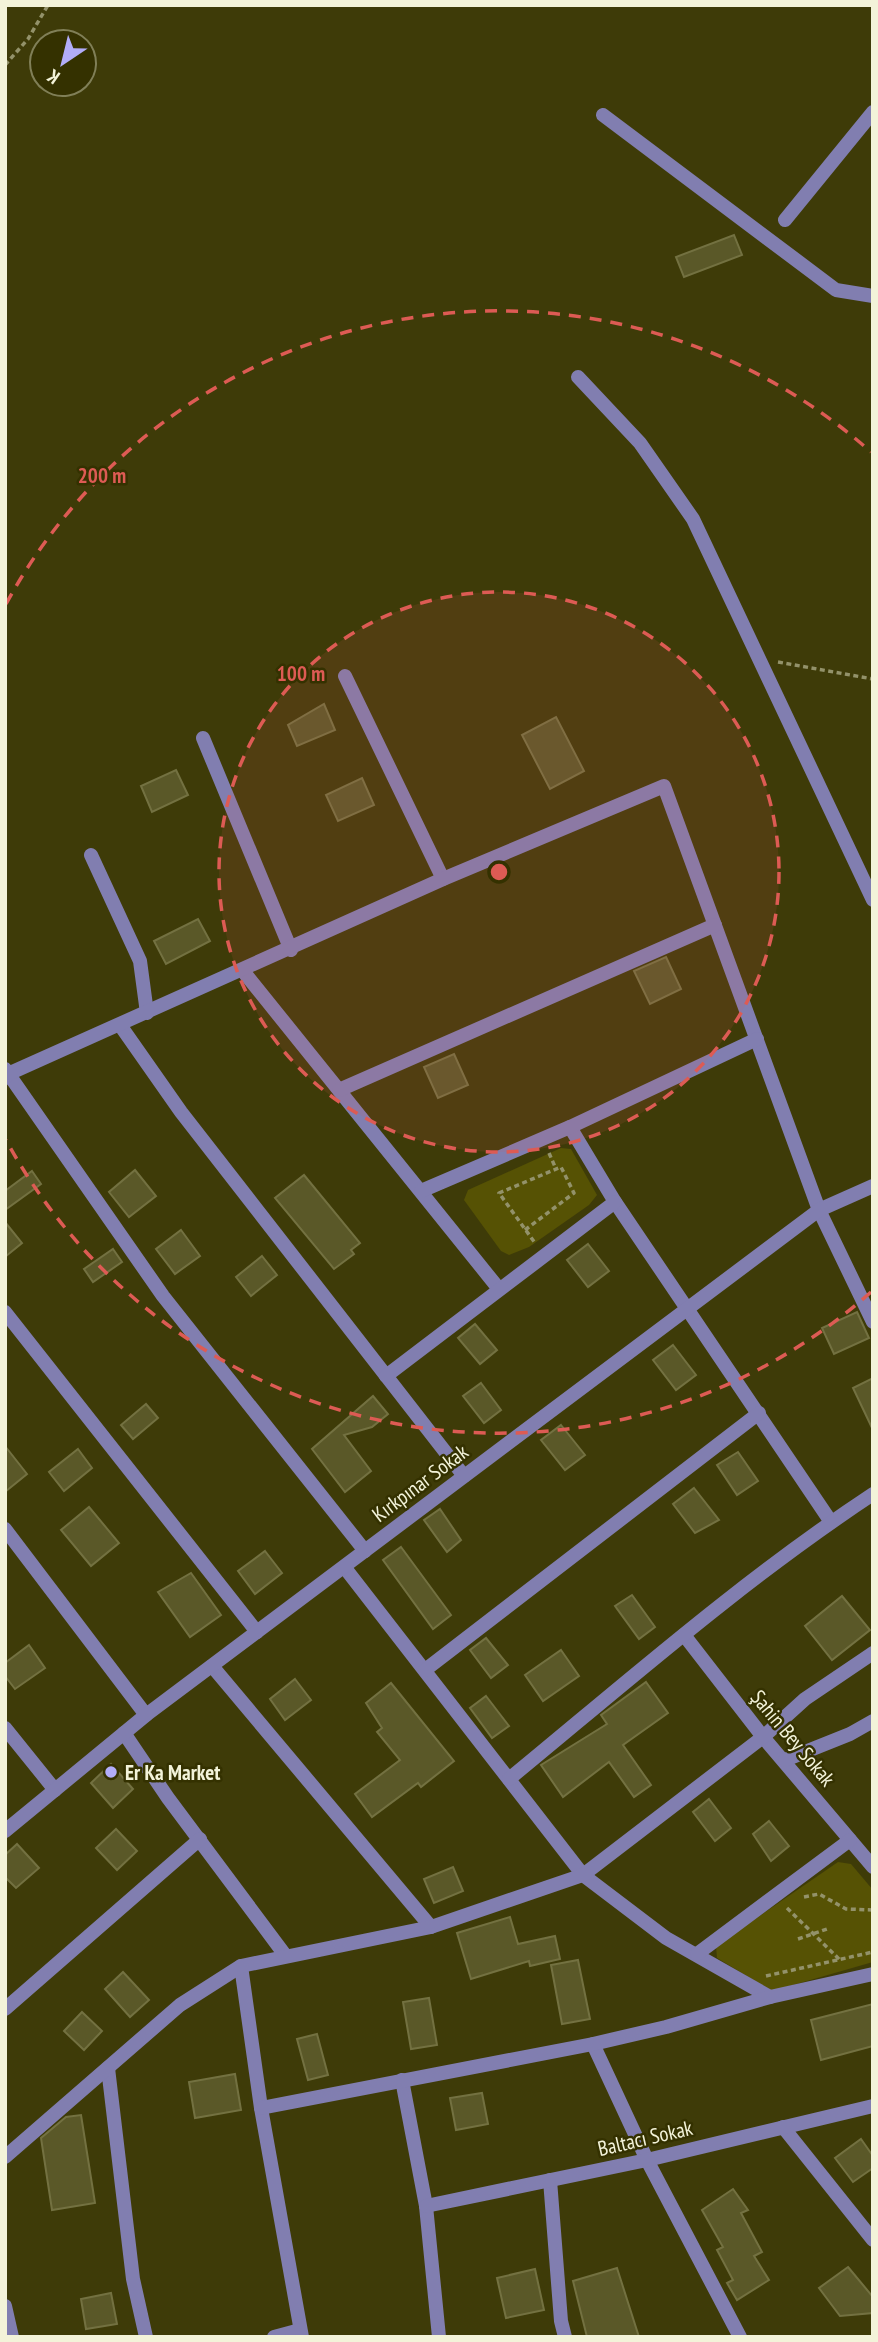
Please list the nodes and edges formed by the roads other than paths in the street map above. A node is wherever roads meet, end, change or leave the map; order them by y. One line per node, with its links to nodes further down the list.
1 (603, 115): 4 (street)
2 (871, 115): 3 (street)
3 (785, 220)
4 (873, 296)
5 (578, 377): 10 (street)
6 (345, 676): 9 (street)
7 (203, 738): 12 (street)
8 (91, 855): 14 (street)
9 (443, 879): 11 (street); 12 (street)
10 (873, 900)
11 (715, 925): 16 (street); 18 (street)
12 (291, 950): 13 (street)
13 (243, 971): 14 (street); 18 (street)
14 (147, 1013): 15 (street)
15 (120, 1024): 17 (street); 28 (street)
16 (757, 1039): 19 (street); 23 (street)
17 (6, 1073): 34 (street)
18 (339, 1090): 21 (street)
19 (570, 1127): 21 (street); 22 (street)
20 (873, 1186): 23 (street, Kırkpınar Sokak)
21 (421, 1191): 24 (street)
22 (615, 1202): 24 (street); 25 (street)
23 (819, 1210): 25 (street, Kırkpınar Sokak); 27 (street)
24 (499, 1289): 28 (street)
25 (689, 1308): 29 (street); 30 (street, Kırkpınar Sokak)
26 (5, 1312): 36 (street)
27 (873, 1322)
28 (386, 1376): 30 (street)
29 (759, 1413): 32 (street); 40 (street)
30 (464, 1476): 34 (street, Kırkpınar Sokak)
31 (873, 1494): 32 (street)
32 (831, 1522): 37 (street)
33 (5, 1529): 41 (street)
34 (365, 1551): 35 (street, Kırkpınar Sokak)
35 (345, 1568): 36 (street, Kırkpınar Sokak); 40 (street)
36 (257, 1632): 39 (street, Kırkpınar Sokak)
37 (684, 1635): 45 (street, Şahin Bey Sokak); 47 (street)
38 (873, 1653): 45 (street)
39 (212, 1666): 41 (street, Kırkpınar Sokak); 54 (street)
40 (425, 1670): 47 (street)
41 (146, 1715): 44 (street, Kırkpınar Sokak)
42 (873, 1721): 46 (street)
43 (5, 1728): 48 (street)
44 (124, 1733): 48 (street, Kırkpınar Sokak); 50 (street)
45 (763, 1737): 46 (street, Şahin Bey Sokak); 53 (street)
46 (785, 1760): 51 (street, Şahin Bey Sokak)
47 (509, 1779): 53 (street)
48 (55, 1790): 49 (street, Kırkpınar Sokak)
49 (5, 1831)
50 (200, 1839): 56 (street); 60 (street)
51 (850, 1840): 52 (street, Şahin Bey Sokak); 55 (street)
52 (873, 1867)
53 (583, 1875): 54 (street); 55 (street)
54 (431, 1927): 56 (street)
55 (697, 1954): 59 (street)
56 (285, 1955): 57 (street)
57 (241, 1966): 62 (street); 65 (street)
58 (873, 1974): 59 (street)
59 (770, 1997): 61 (street)
60 (5, 2009)
61 (593, 2044): 63 (street); 68 (street)
62 (108, 2068): 67 (street); 75 (street)
63 (402, 2080): 65 (street); 70 (street)
64 (873, 2106): 66 (street, Baltacı Sokak)
65 (261, 2108): 73 (street)
66 (783, 2127): 68 (street, Baltacı Sokak); 71 (street)
67 (5, 2157)
68 (647, 2160): 69 (street, Baltacı Sokak); 79 (street)
69 (550, 2180): 70 (street, Baltacı Sokak); 78 (street)
70 (426, 2206): 77 (street)
71 (873, 2240)
72 (5, 2306): 74 (street)
73 (301, 2333): 76 (street)
74 (12, 2337)
75 (146, 2337)
76 (274, 2337)
77 (439, 2337)
78 (565, 2337)
79 (740, 2337)

